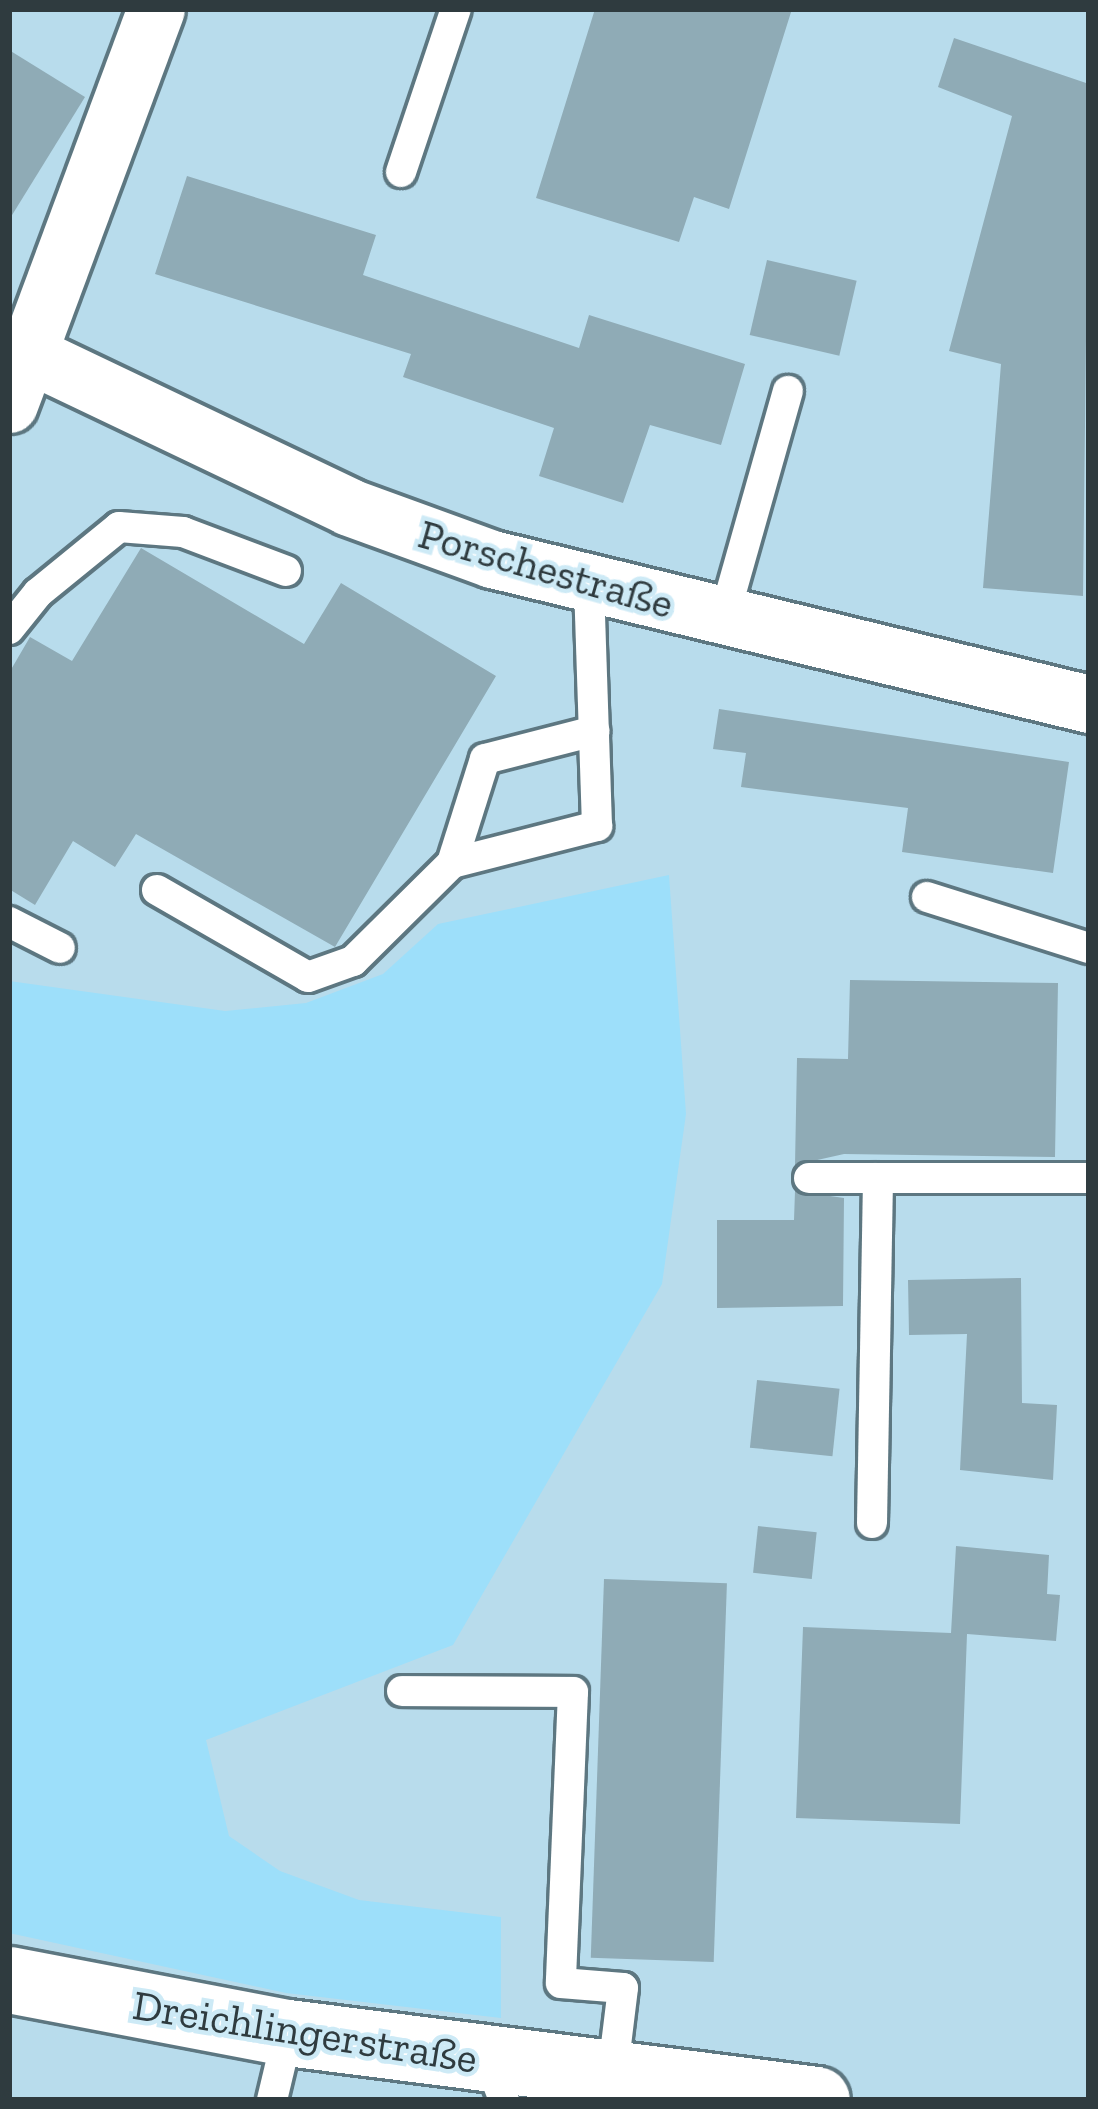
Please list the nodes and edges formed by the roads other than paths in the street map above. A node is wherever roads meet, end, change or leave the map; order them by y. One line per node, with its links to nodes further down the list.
1 (156, 9): 4 (street)
2 (456, 9): 3 (lane)
3 (401, 172)
4 (20, 379): 7 (street, Porschestraße)
5 (788, 391): 8 (lane)
6 (286, 571): 9 (lane)
7 (589, 585): 8 (street, Porschestraße); 11 (lane)
8 (724, 617): 10 (street, Porschestraße)
9 (9, 629)
10 (1089, 704)
11 (594, 731): 12 (lane); 12 (lane)
12 (452, 862): 13 (lane)
13 (157, 890)
14 (928, 897): 17 (lane)
15 (9, 922): 16 (lane)
16 (60, 948)
17 (1089, 948)
18 (809, 1178): 19 (lane)
19 (878, 1178): 20 (lane); 21 (lane)
20 (1089, 1178)
21 (872, 1523)
22 (401, 1691): 25 (lane)
23 (9, 1980): 24 (street, Dreichlingerstraße)
24 (288, 2033): 26 (street, Dreichlingerstraße); 28 (lane)
25 (612, 2077): 26 (street, Dreichlingerstraße); 27 (street, Dreichlingerstraße)
26 (497, 2080)
27 (686, 2092): 29 (street, Dreichlingerstraße)
28 (272, 2100)
29 (818, 2100)

